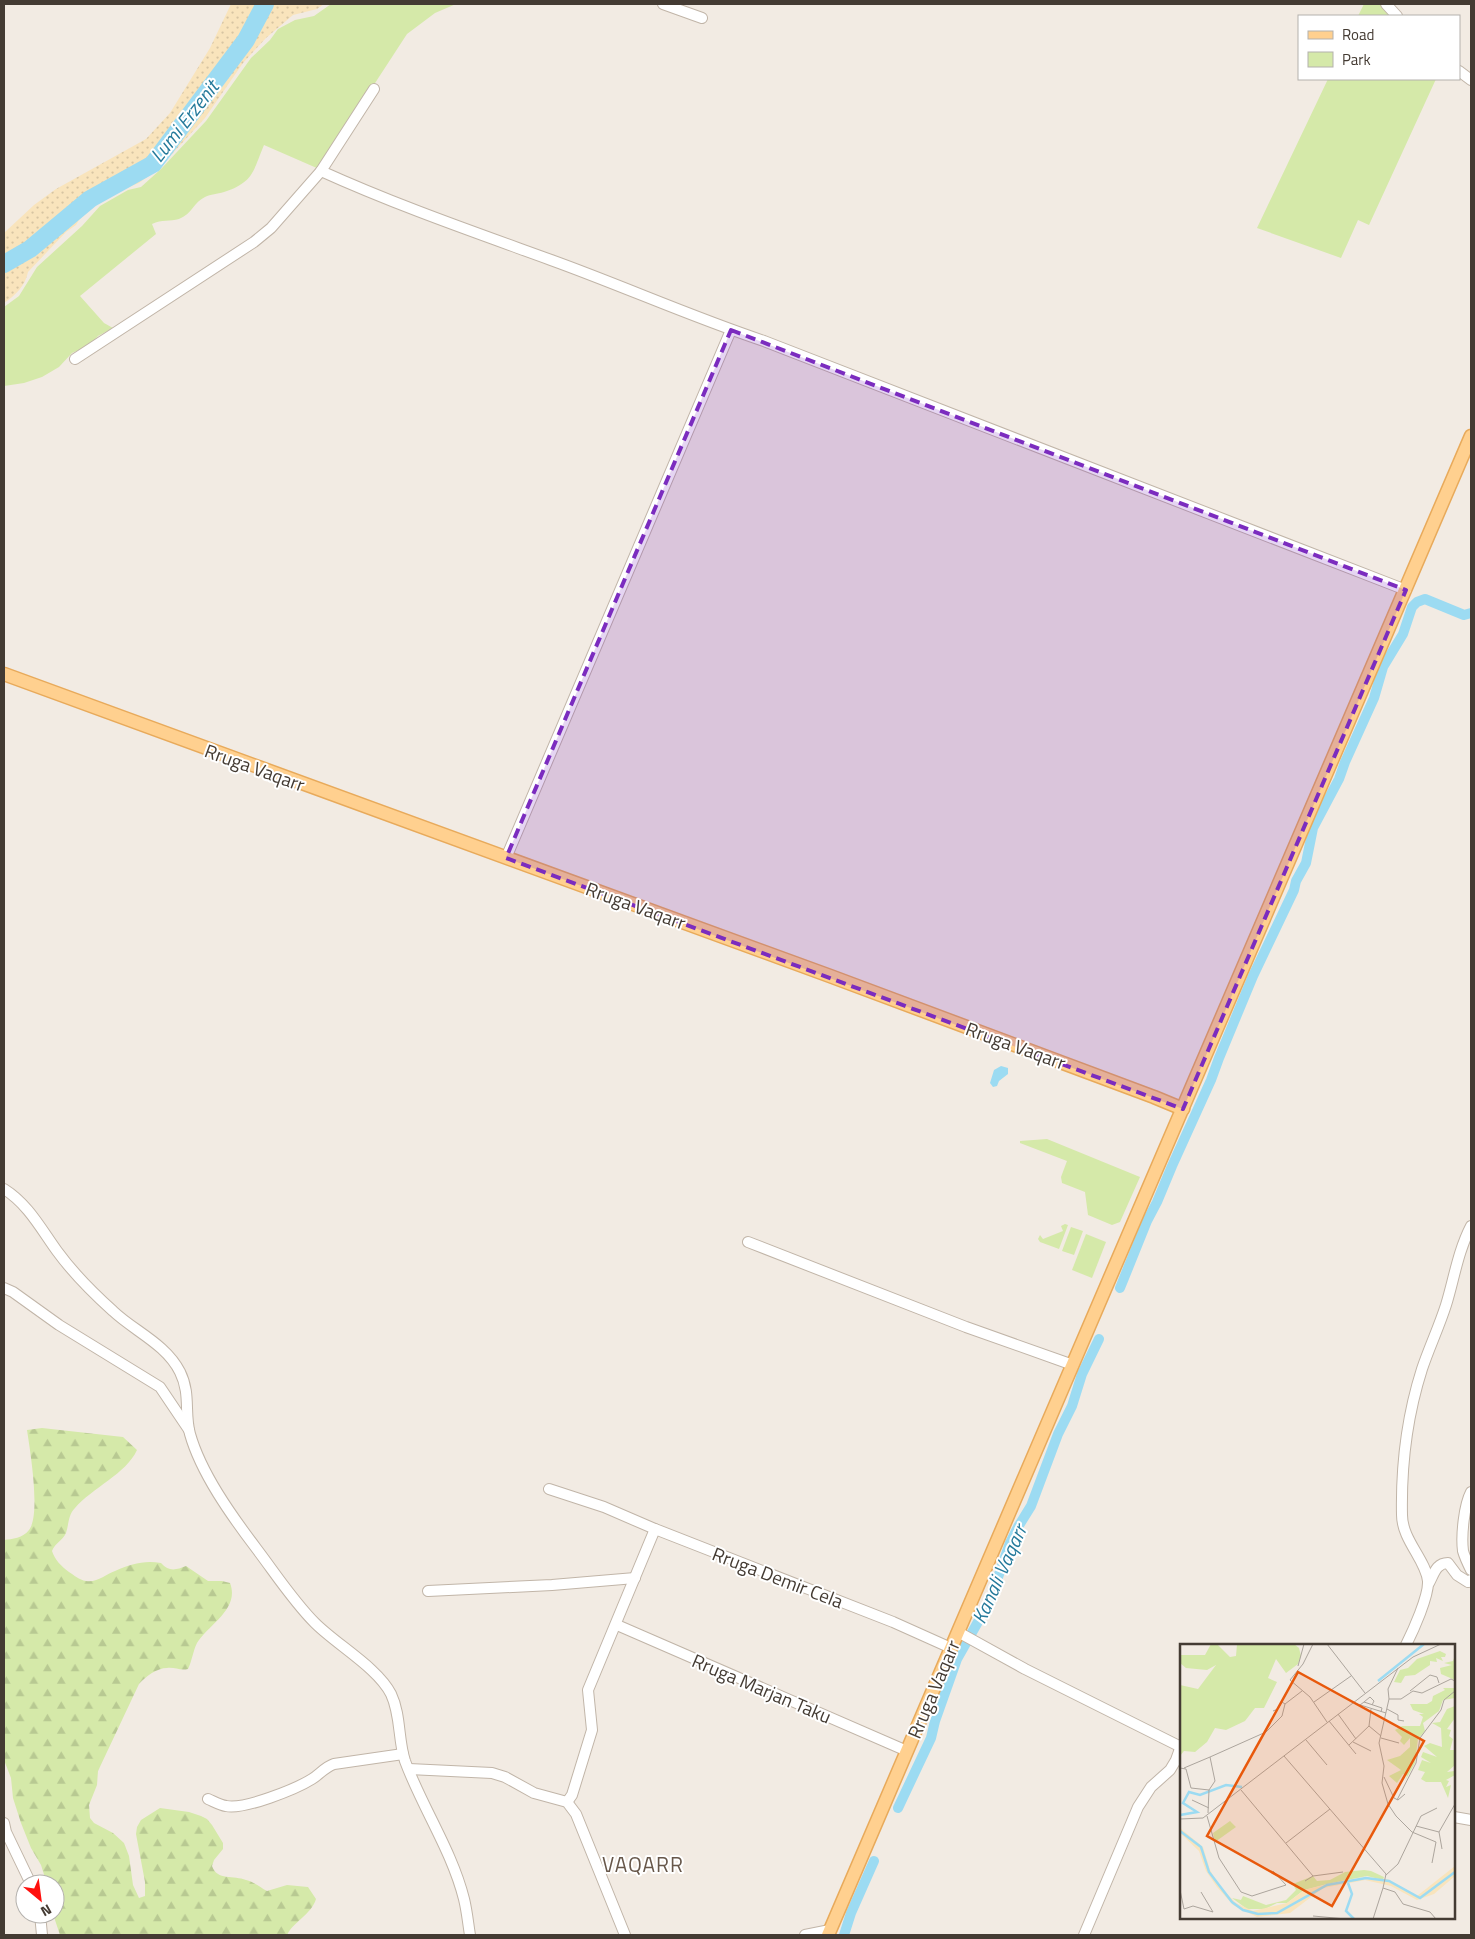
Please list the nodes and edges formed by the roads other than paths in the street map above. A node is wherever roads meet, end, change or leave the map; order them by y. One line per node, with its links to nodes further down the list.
1 (663, 4): 4 (street)
2 (1386, 4): 3 (street)
3 (1396, 15)
4 (702, 18)
5 (1460, 72): 6 (street)
6 (1471, 80)
7 (374, 89): 8 (street)
8 (321, 171): 9 (street); 10 (street)
9 (731, 330): 12 (street); 14 (street)
10 (75, 359)
11 (1471, 436): 12 (main road)
12 (1406, 590): 15 (main road)
13 (4, 674): 14 (main road, Rruga Vaqarr)
14 (506, 858): 15 (main road, Rruga Vaqarr)
15 (1183, 1109): 20 (main road, Rruga Vaqarr)
16 (4, 1189): 21 (street)
17 (1471, 1226): 28 (street)
18 (748, 1242): 20 (street)
19 (4, 1288): 21 (street)
20 (1073, 1365): 31 (main road, Rruga Vaqarr)
21 (189, 1430): 37 (street)
22 (550, 1488): 24 (street, Rruga Demir Cela)
23 (1471, 1492): 25 (street)
24 (655, 1529): 26 (street); 33 (street, Rruga Demir Cela)
25 (1471, 1570)
26 (635, 1578): 29 (street); 30 (street)
27 (1471, 1580): 28 (street)
28 (1428, 1583): 32 (street)
29 (428, 1591)
30 (616, 1625): 36 (street, Rruga Marjan Taku); 40 (street)
31 (966, 1636): 33 (main road, Rruga Vaqarr); 34 (street)
32 (1406, 1644)
33 (951, 1648): 36 (main road, Rruga Vaqarr)
34 (1180, 1746)
35 (1180, 1749): 49 (street)
36 (906, 1750): 45 (main road, Rruga Vaqarr)
37 (403, 1754): 38 (street); 39 (street)
38 (409, 1769): 40 (street); 46 (street)
39 (208, 1799)
40 (567, 1802): 47 (street)
41 (1455, 1817): 42 (street)
42 (1471, 1820)
43 (4, 1824): 44 (street)
44 (26, 1874)
45 (829, 1933): 48 (street)
46 (470, 1935)
47 (625, 1935)
48 (805, 1935)
49 (1084, 1935)

